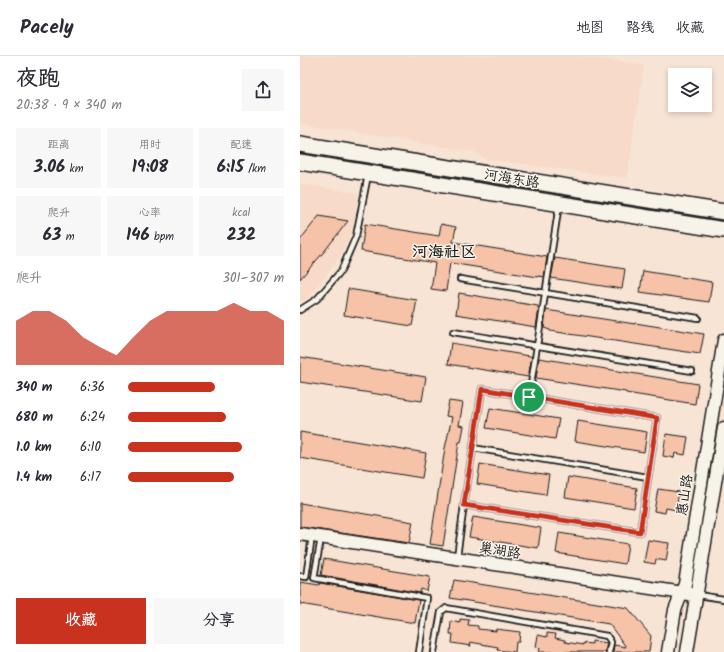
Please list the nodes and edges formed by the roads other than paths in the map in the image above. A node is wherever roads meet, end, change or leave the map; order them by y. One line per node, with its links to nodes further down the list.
1 (300, 144): 5 (main road, 河海东路)
2 (300, 162): 3 (main road, 河海东路)
3 (368, 173): 4 (main road, 河海东路); 9 (lane)
4 (560, 203): 6 (main road, 河海东路); 8 (lane)
5 (724, 212)
6 (724, 230)
7 (460, 279): 8 (lane)
8 (545, 293): 10 (lane); 13 (lane)
9 (300, 310)
10 (698, 318)
11 (453, 332): 13 (lane)
12 (724, 340): 24 (street, 惠山路)
13 (537, 346): 14 (lane); 15 (lane)
14 (692, 372)
15 (529, 397): 17 (lane); 18 (lane)
16 (724, 428): 25 (street, 惠山路)
17 (473, 448): 18 (lane); 19 (lane)
18 (648, 476): 19 (lane)
19 (464, 505): 22 (lane)
20 (300, 534): 21 (street, 巢湖路)
21 (316, 537): 22 (street, 巢湖路); 23 (lane); 27 (lane)
22 (457, 558): 24 (street, 巢湖路)
23 (300, 576)
24 (682, 592): 25 (street, 巢湖路); 30 (street, 惠山路)
25 (696, 595): 26 (lane); 31 (street, 惠山路)
26 (724, 599)
27 (419, 652)
28 (434, 652): 29 (lane)
29 (609, 652)
30 (668, 652)
31 (687, 652)

